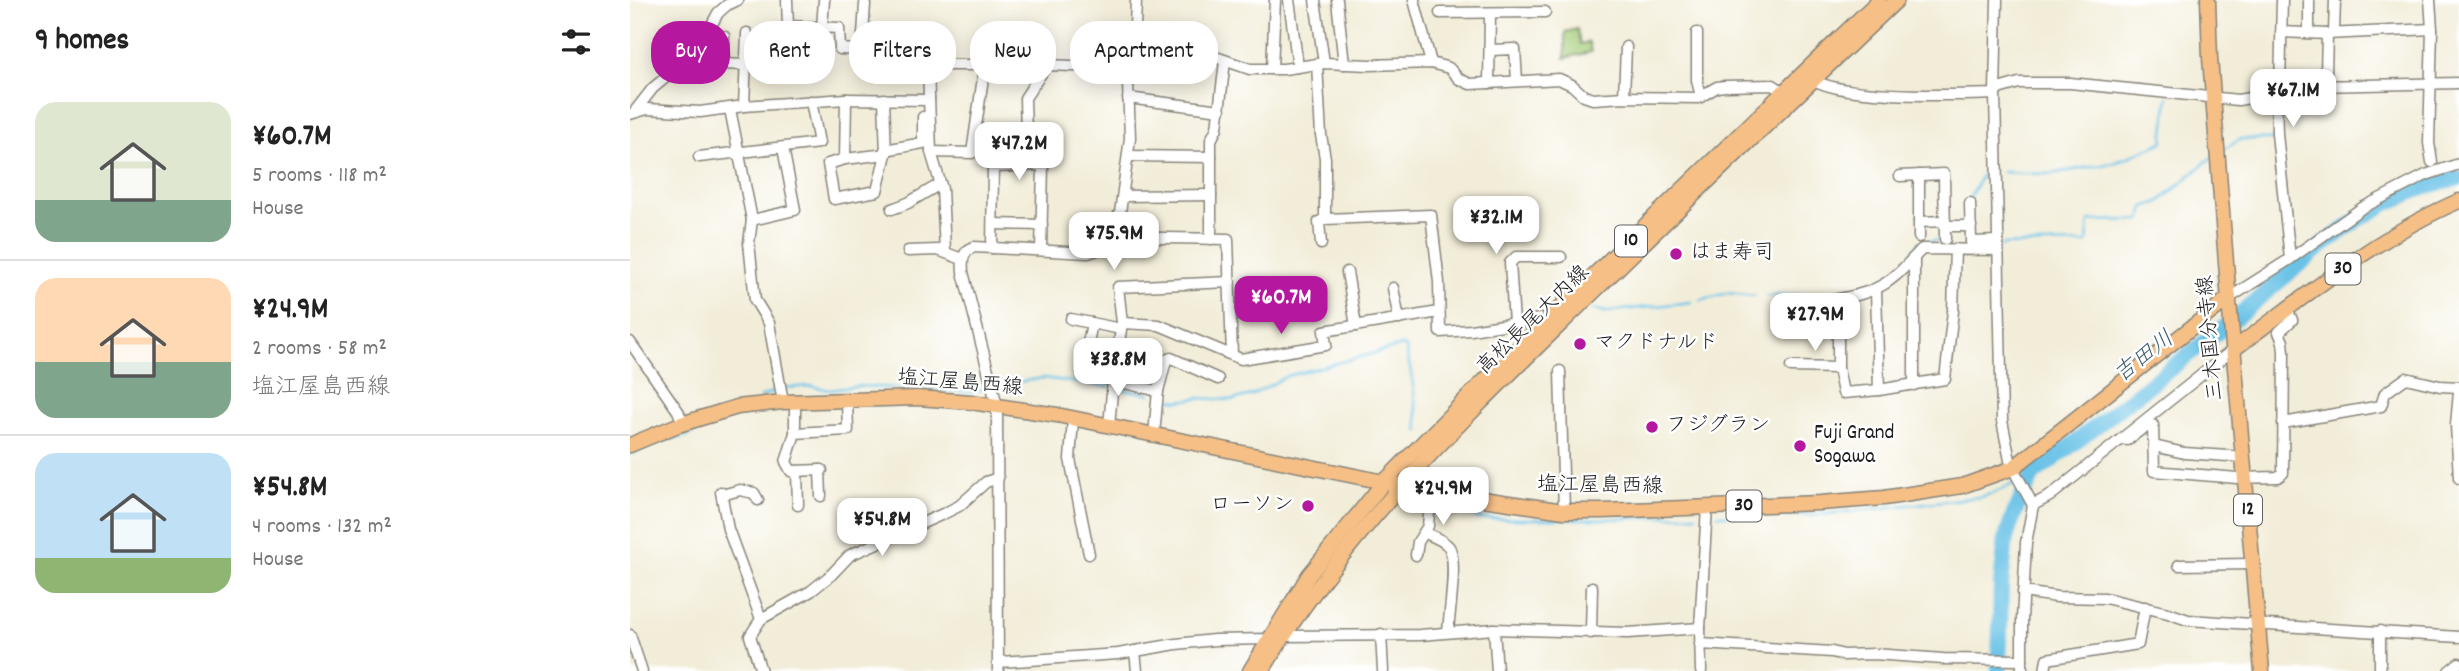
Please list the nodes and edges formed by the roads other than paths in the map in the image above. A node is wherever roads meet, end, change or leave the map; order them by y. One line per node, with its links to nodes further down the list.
1 (738, 0): 67 (street)
2 (787, 0): 22 (street)
3 (824, 0): 23 (street)
4 (1136, 0): 25 (street)
5 (1275, 0): 41 (street)
6 (1289, 0): 40 (street)
7 (1315, 0): 38 (street)
8 (1337, 0): 39 (street)
9 (1414, 0): 37 (street)
10 (1879, 0): 43 (main road, 高松長尾大内線 / 10)
11 (1898, 0): 43 (main road, 高松長尾大内線 / 10)
12 (1997, 0): 53 (street)
13 (2208, 0): 61 (main road, 三木国分寺線 / 12)
14 (2282, 0): 28 (street)
15 (2309, 0): 30 (street)
16 (2334, 0): 31 (street)
17 (2430, 0): 27 (street)
18 (864, 4): 24 (street)
19 (1545, 12): 21 (street)
20 (1440, 13): 21 (street)
21 (1490, 13): 34 (street)
22 (788, 21)
23 (822, 21)
24 (863, 21)
25 (1135, 21)
26 (835, 28): 33 (street)
27 (2432, 29): 31 (street); 52 (street)
28 (2281, 32): 30 (street); 54 (street)
29 (1697, 33): 57 (street)
30 (2309, 33): 31 (street)
31 (2331, 34): 42 (street)
32 (1626, 47): 56 (street)
33 (849, 49)
34 (1490, 50): 44 (street); 45 (street)
35 (1218, 58): 36 (street)
36 (1225, 61): 41 (street); 66 (street)
37 (1431, 63): 39 (street); 45 (street)
38 (1320, 64): 39 (street); 40 (street); 87 (street)
39 (1344, 64)
40 (1298, 67): 41 (street)
41 (1272, 69)
42 (2326, 73)
43 (1809, 76): 53 (street); 55 (main road, 高松長尾大内線 / 10)
44 (1517, 81): 45 (street); 56 (street)
45 (1489, 83)
46 (2459, 83): 52 (street)
47 (745, 84): 64 (street)
48 (928, 84): 62 (street)
49 (982, 84): 71 (street)
50 (1034, 84): 68 (street)
51 (1128, 84): 58 (street)
52 (2431, 84): 54 (street); 77 (street)
53 (1995, 92): 61 (street); 99 (street)
54 (2276, 94): 61 (street); 108 (street)
55 (1788, 96): 57 (street); 120 (main road, 高松長尾大内線 / 10); 154 (main road, 高松長尾大内線 / 10)
56 (1624, 97): 57 (street)
57 (1700, 97)
58 (1128, 98): 66 (street); 73 (street)
59 (846, 99): 60 (street); 63 (street); 76 (street)
60 (884, 99): 62 (street); 70 (street)
61 (2213, 99): 113 (main road, 三木国分寺線 / 12)
62 (926, 100): 70 (street); 71 (street)
63 (811, 101): 64 (street); 69 (street)
64 (744, 106): 65 (street)
65 (730, 108): 67 (street); 72 (street)
66 (1220, 110): 74 (street)
67 (633, 113)
68 (1026, 134)
69 (783, 148): 72 (street); 88 (street)
70 (886, 152): 76 (street); 76 (street)
71 (931, 152): 81 (street)
72 (739, 153): 75 (street); 88 (street)
73 (1128, 156): 74 (street); 83 (street)
74 (1211, 157): 82 (street)
75 (699, 158)
76 (845, 159)
77 (2432, 162)
78 (2459, 164): 108 (street)
79 (1919, 175): 80 (street); 89 (street); 91 (street)
80 (1900, 176)
81 (940, 184): 86 (street); 104 (street)
82 (1211, 195): 83 (street); 96 (street)
83 (1123, 196): 94 (street)
84 (2459, 201): 114 (main road, 30)
85 (1970, 203): 93 (street)
86 (892, 209)
87 (1325, 219): 98 (street); 115 (street)
88 (752, 220): 135 (street)
89 (1919, 222): 91 (street); 95 (street)
90 (993, 224): 92 (street); 92 (street); 100 (street)
91 (1945, 224): 93 (street); 97 (street)
92 (1042, 225): 102 (street)
93 (1971, 226): 99 (street)
94 (1105, 237): 96 (street); 102 (street)
95 (1919, 237)
96 (1211, 239): 110 (street)
97 (1945, 239)
98 (1321, 244)
99 (1998, 245): 101 (street); 149 (street)
100 (992, 248): 102 (street); 106 (street)
101 (1955, 249): 107 (street); 130 (street)
102 (1041, 250)
103 (908, 251): 104 (street)
104 (945, 251): 106 (street)
105 (1561, 257): 119 (street)
106 (962, 258): 134 (street)
107 (1914, 258): 112 (street); 130 (street)
108 (2290, 259): 113 (street)
109 (1347, 272): 122 (street)
110 (1230, 282): 121 (street); 125 (street)
111 (1393, 288): 117 (street)
112 (1876, 290): 127 (street); 133 (street)
113 (2229, 299): 124 (main road, 三木国分寺線 / 12); 149 (main road, 塩江屋島西線 / 30)
114 (2287, 310): 124 (main road, 30); 140 (street)
115 (1438, 312): 117 (street); 119 (street)
116 (1070, 319): 118 (street)
117 (1399, 319): 122 (street)
118 (1092, 323): 121 (street); 131 (street)
119 (1514, 323): 120 (street)
120 (1545, 324): 153 (main road, 高松長尾大内線 / 10)
121 (1121, 326): 125 (street); 131 (street)
122 (1356, 326): 125 (street)
123 (630, 342): 139 (street)
124 (2234, 347): 144 (street); 147 (main road, 三木国分寺線 / 12)
125 (1232, 355)
126 (1791, 367): 127 (street)
127 (1838, 368): 133 (street)
128 (1560, 371): 161 (street)
129 (1218, 379): 136 (street)
130 (1914, 384): 133 (street)
131 (1112, 385): 136 (street); 141 (street)
132 (2459, 389): 140 (street); 152 (street)
133 (1879, 390)
134 (994, 394): 137 (main road, 塩江屋島西線 / 30); 138 (main road, 塩江屋島西線 / 30); 150 (street)
135 (785, 395): 137 (main road, 塩江屋島西線 / 30); 139 (main road, 塩江屋島西線 / 30); 142 (street)
136 (1157, 395): 143 (street)
137 (847, 400): 142 (street)
138 (1073, 419): 141 (main road, 塩江屋島西線 / 30); 163 (street)
139 (683, 423): 145 (main road, 塩江屋島西線 / 30)
140 (2283, 423): 151 (street)
141 (1109, 426): 143 (main road, 塩江屋島西線 / 30)
142 (795, 433): 148 (street)
143 (1154, 435): 153 (main road, 塩江屋島西線 / 30)
144 (2122, 439): 146 (street); 158 (street)
145 (630, 445)
146 (2154, 446): 147 (street); 151 (street)
147 (2243, 457): 151 (main road, 三木国分寺線 / 12)
148 (797, 471): 156 (street); 159 (street)
149 (2014, 471): 158 (street); 160 (main road, 塩江屋島西線 / 30)
150 (998, 478): 170 (street); 185 (street)
151 (2245, 478): 165 (main road, 三木国分寺線 / 12)
152 (2459, 478)
153 (1384, 482): 154 (main road, 塩江屋島西線 / 30); 179 (main road, 高松長尾大内線 / 10)
154 (1401, 485): 155 (main road, 塩江屋島西線 / 30); 179 (main road, 高松長尾大内線 / 10)
155 (1431, 491): 161 (main road, 塩江屋島西線 / 30); 162 (street)
156 (821, 496)
157 (758, 500): 170 (street)
158 (2032, 503): 168 (street)
159 (799, 505)
160 (1707, 507): 161 (main road, 塩江屋島西線 / 30); 172 (street)
161 (1564, 511)
162 (1424, 533): 164 (street); 175 (street)
163 (1088, 554)
164 (1416, 555)
165 (2253, 564): 166 (street); 171 (main road, 三木国分寺線 / 12)
166 (2179, 565)
167 (1592, 587): 176 (street)
168 (2023, 592): 169 (street); 184 (street)
169 (2146, 607): 171 (street); 194 (street)
170 (761, 619): 187 (street)
171 (2257, 623): 174 (street); 195 (main road, 三木国分寺線 / 12)
172 (1700, 628): 176 (street); 181 (street)
173 (1494, 629): 175 (street); 176 (street); 192 (street)
174 (2380, 631): 180 (street); 196 (street)
175 (1448, 632): 177 (street)
176 (1591, 633)
177 (1381, 634): 179 (street); 191 (street)
178 (630, 635): 186 (street)
179 (1275, 637): 182 (street); 189 (main road, 高松長尾大内線 / 10); 190 (main road, 高松長尾大内線 / 10)
180 (2459, 637)
181 (1700, 644): 184 (street); 193 (street)
182 (1135, 651): 185 (street); 188 (street)
183 (2459, 663): 197 (street)
184 (2020, 664)
185 (998, 667)
186 (642, 671)
187 (761, 671)
188 (1137, 671)
189 (1250, 671)
190 (1262, 671)
191 (1383, 671)
192 (1497, 671)
193 (1700, 671)
194 (2045, 671)
195 (2262, 671)
196 (2380, 671)
197 (2449, 671)

